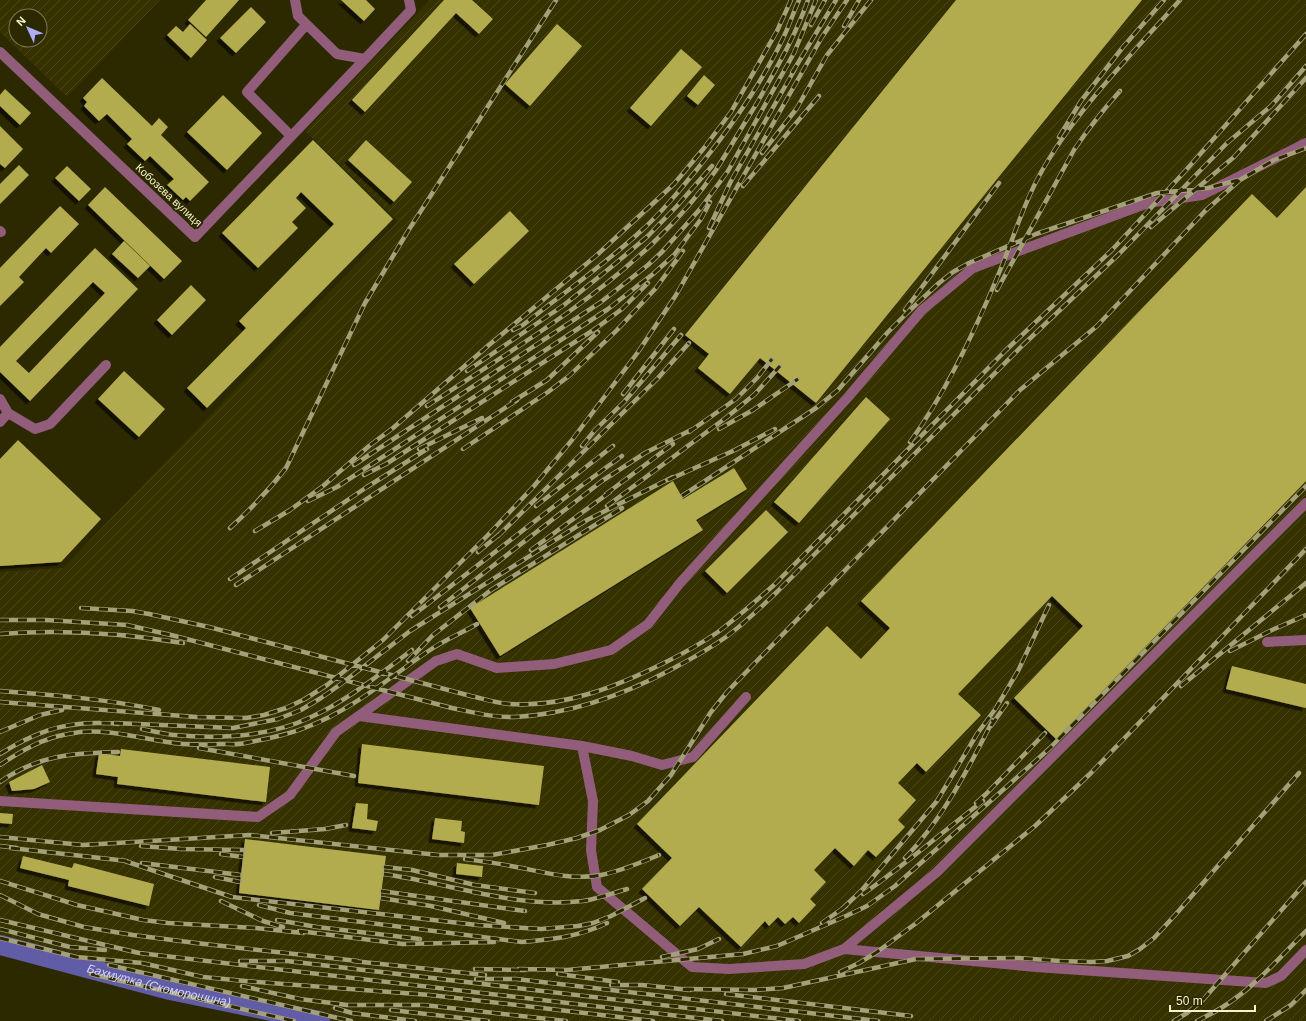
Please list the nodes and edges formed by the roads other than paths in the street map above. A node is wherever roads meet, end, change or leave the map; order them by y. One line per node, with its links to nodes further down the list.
1 (410, 0): 5 (street, Кобозєва вулиця)
2 (294, 1): 3 (street)
3 (306, 25): 5 (street); 6 (street)
4 (0, 52): 6 (street, Кобозєва вулиця)
5 (365, 59): 6 (street, Кобозєва вулиця)
6 (291, 136)
7 (1306, 143): 15 (street)
8 (106, 365): 9 (street)
9 (4, 406): 10 (street)
10 (0, 422)
11 (1306, 503): 18 (street)
12 (1306, 640): 13 (street)
13 (1267, 642)
14 (746, 697): 16 (street)
15 (359, 716): 16 (street); 17 (street)
16 (582, 746): 18 (street)
17 (0, 801)
18 (844, 949): 19 (street)
19 (1306, 950)

